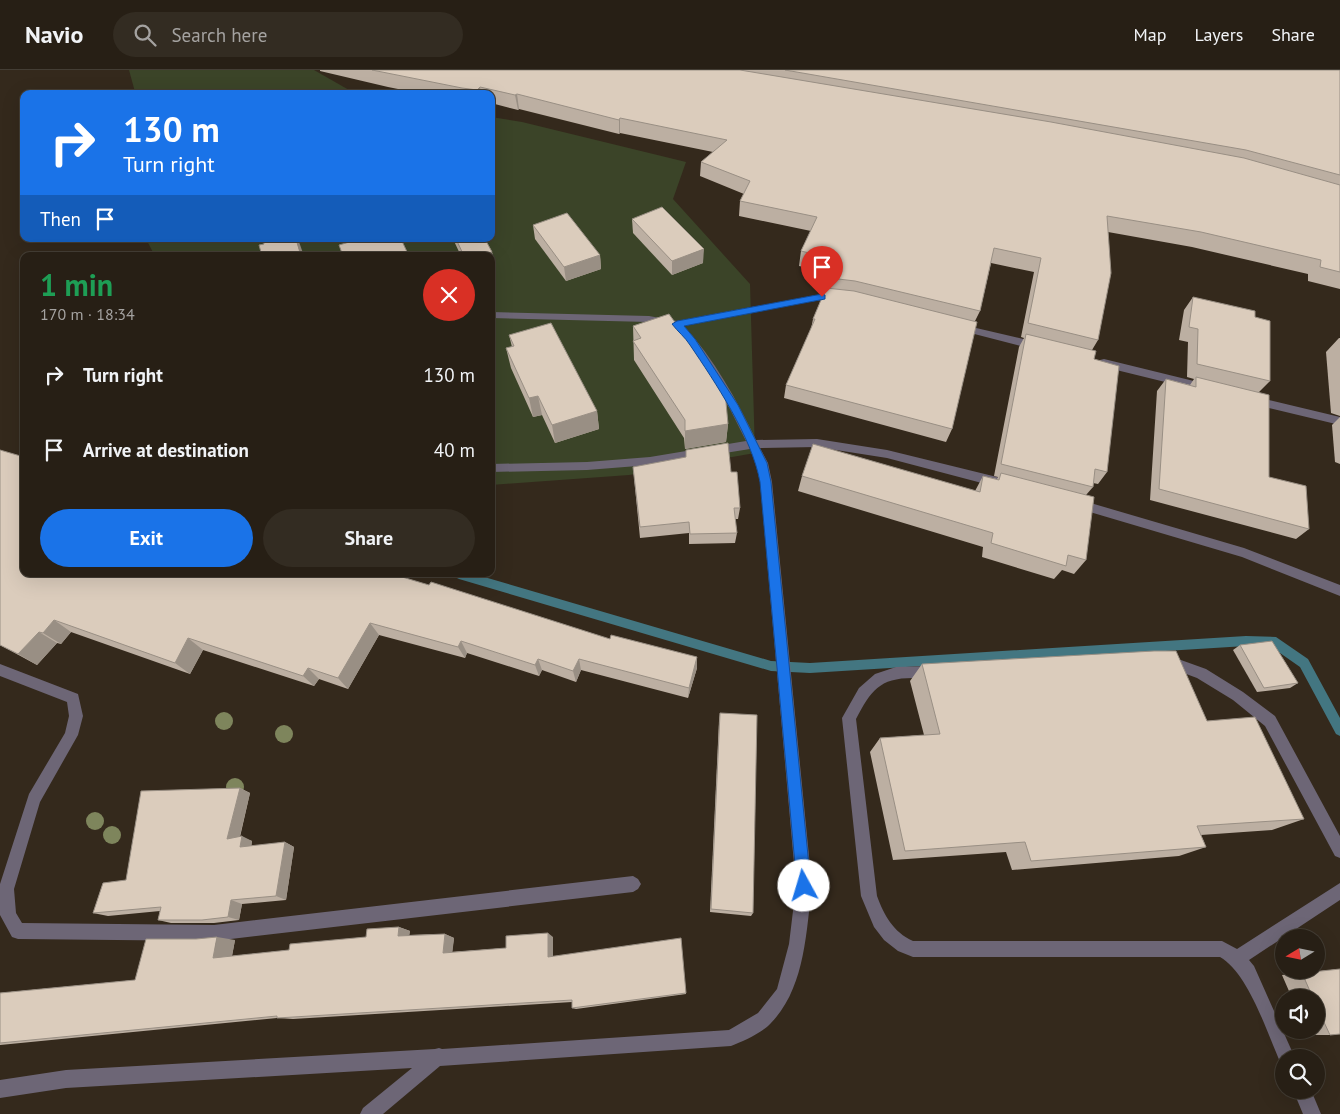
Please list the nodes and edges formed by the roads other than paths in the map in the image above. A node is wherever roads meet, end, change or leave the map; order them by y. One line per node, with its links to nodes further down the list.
1 (851, 300): 3 (street)
2 (495, 315): 3 (street)
3 (677, 324): 10 (street)
4 (947, 324): 5 (street)
5 (1043, 348)
6 (1091, 360): 7 (street)
7 (1215, 390)
8 (1244, 398): 9 (street)
9 (1340, 421)
10 (754, 444): 11 (street); 12 (street); 23 (street)
11 (495, 468)
12 (1005, 485)
13 (1069, 502): 14 (street)
14 (1340, 591)
15 (1150, 660): 18 (street)
16 (0, 670): 19 (street)
17 (945, 671): 21 (street)
18 (1340, 851)
19 (632, 884)
20 (1340, 891): 21 (street)
21 (1237, 958): 22 (street)
22 (1283, 1049)
23 (439, 1056): 24 (street); 26 (street)
24 (0, 1089)
25 (1306, 1099): 27 (street)
26 (370, 1114)
27 (1312, 1114)

